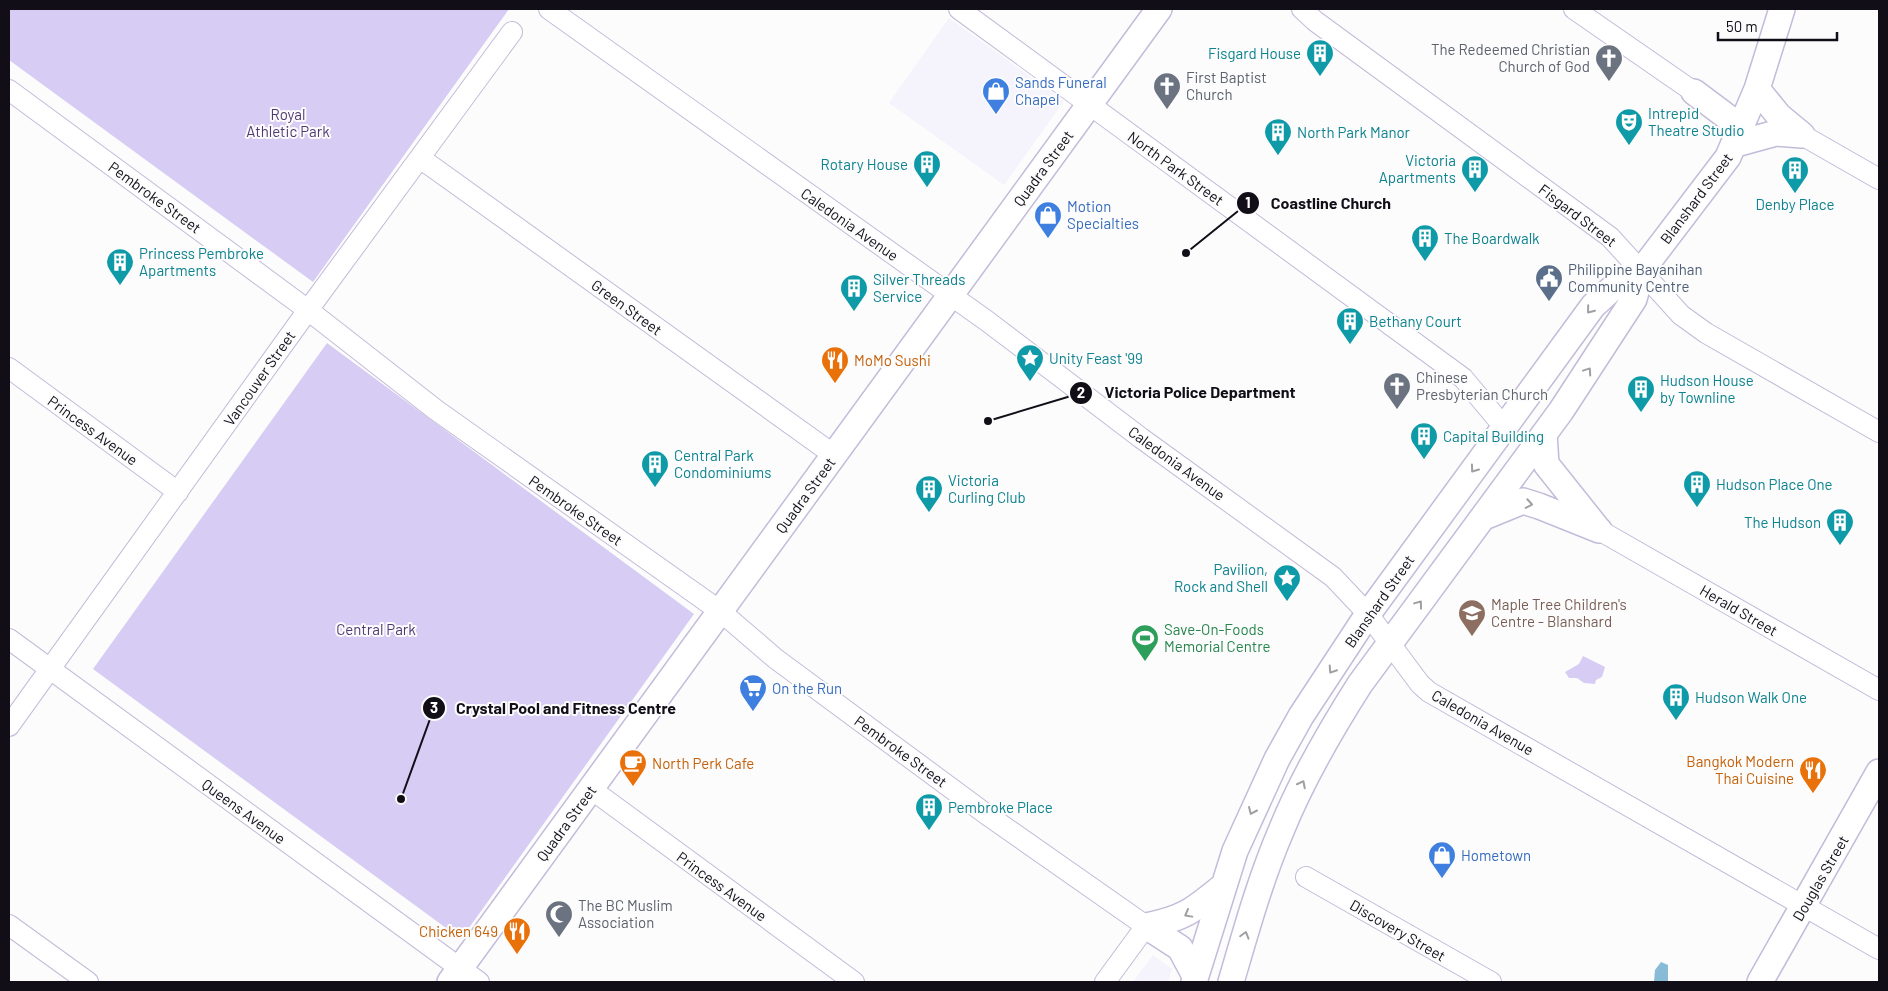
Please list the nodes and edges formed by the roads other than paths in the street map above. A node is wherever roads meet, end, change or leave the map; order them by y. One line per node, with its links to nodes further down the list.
1 (549, 9): 17 (street, Caledonia Avenue)
2 (959, 9): 11 (street, North Park Street)
3 (1159, 9): 11 (main road, Quadra Street)
4 (1302, 9): 16 (street, Fisgard Street)
5 (1574, 9): 9 (street)
6 (1782, 9): 10 (main road, Blanshard Street)
7 (512, 32): 14 (street, Vancouver Street)
8 (9, 90): 18 (street, Pembroke Street)
9 (1694, 92): 10 (main road); 13 (main road)
10 (1754, 97): 12 (main road); 13 (main road, Blanshard Street)
11 (1090, 105): 17 (main road, Quadra Street); 20 (street, North Park Street)
12 (1802, 135): 13 (main road); 15 (street)
13 (1739, 136): 16 (main road, Blanshard Street)
14 (420, 158): 18 (street, Vancouver Street); 23 (street, Green Street)
15 (1879, 178)
16 (1642, 270): 20 (main road, Blanshard Street, one-way to 20); 21 (street, Fisgard Street); 22 (main road, Blanshard Street, one-way to 16)
17 (951, 295): 23 (main road, Quadra Street); 28 (street, Caledonia Avenue)
18 (308, 310): 24 (street, Vancouver Street); 27 (street, Pembroke Street)
19 (9, 368): 24 (street, Princess Avenue)
20 (1504, 427): 28 (main road, Blanshard Street, one-way to 28)
21 (1879, 432)
22 (1544, 434): 25 (main road, Blanshard Street); 26 (main road)
23 (834, 456): 27 (main road, Quadra Street)
24 (178, 492): 31 (street, Vancouver Street)
25 (1484, 517): 26 (main road, one-way to 26); 30 (main road, Blanshard Street, one-way to 25)
26 (1598, 530): 32 (street, Herald Street)
27 (720, 612): 35 (main road, Quadra Street); 40 (street, Pembroke Street)
28 (1368, 614): 30 (street, Caledonia Avenue); 37 (main road, Blanshard Street, one-way to 37)
29 (9, 639): 31 (street, Queens Avenue)
30 (1390, 643): 38 (street, Caledonia Avenue); 47 (main road, Blanshard Street, one-way to 30)
31 (50, 670): 33 (street, Vancouver Street); 42 (street, Queens Avenue)
32 (1879, 690)
33 (9, 726)
34 (1879, 772): 38 (main road, Douglas Street)
35 (591, 789): 42 (main road, Quadra Street); 45 (street, Princess Avenue)
36 (1306, 877): 48 (street, Discovery Street)
37 (1222, 887): 40 (main road, one-way to 40); 43 (main road, Blanshard Street)
38 (1804, 906): 41 (street, Caledonia Avenue); 49 (main road, Douglas Street)
39 (9, 925): 44 (street)
40 (1146, 926): 43 (main road); 46 (street)
41 (1879, 949)
42 (463, 978)
43 (1194, 979)
44 (88, 982)
45 (854, 982)
46 (1105, 982)
47 (1232, 982)
48 (1491, 982)
49 (1760, 982)

